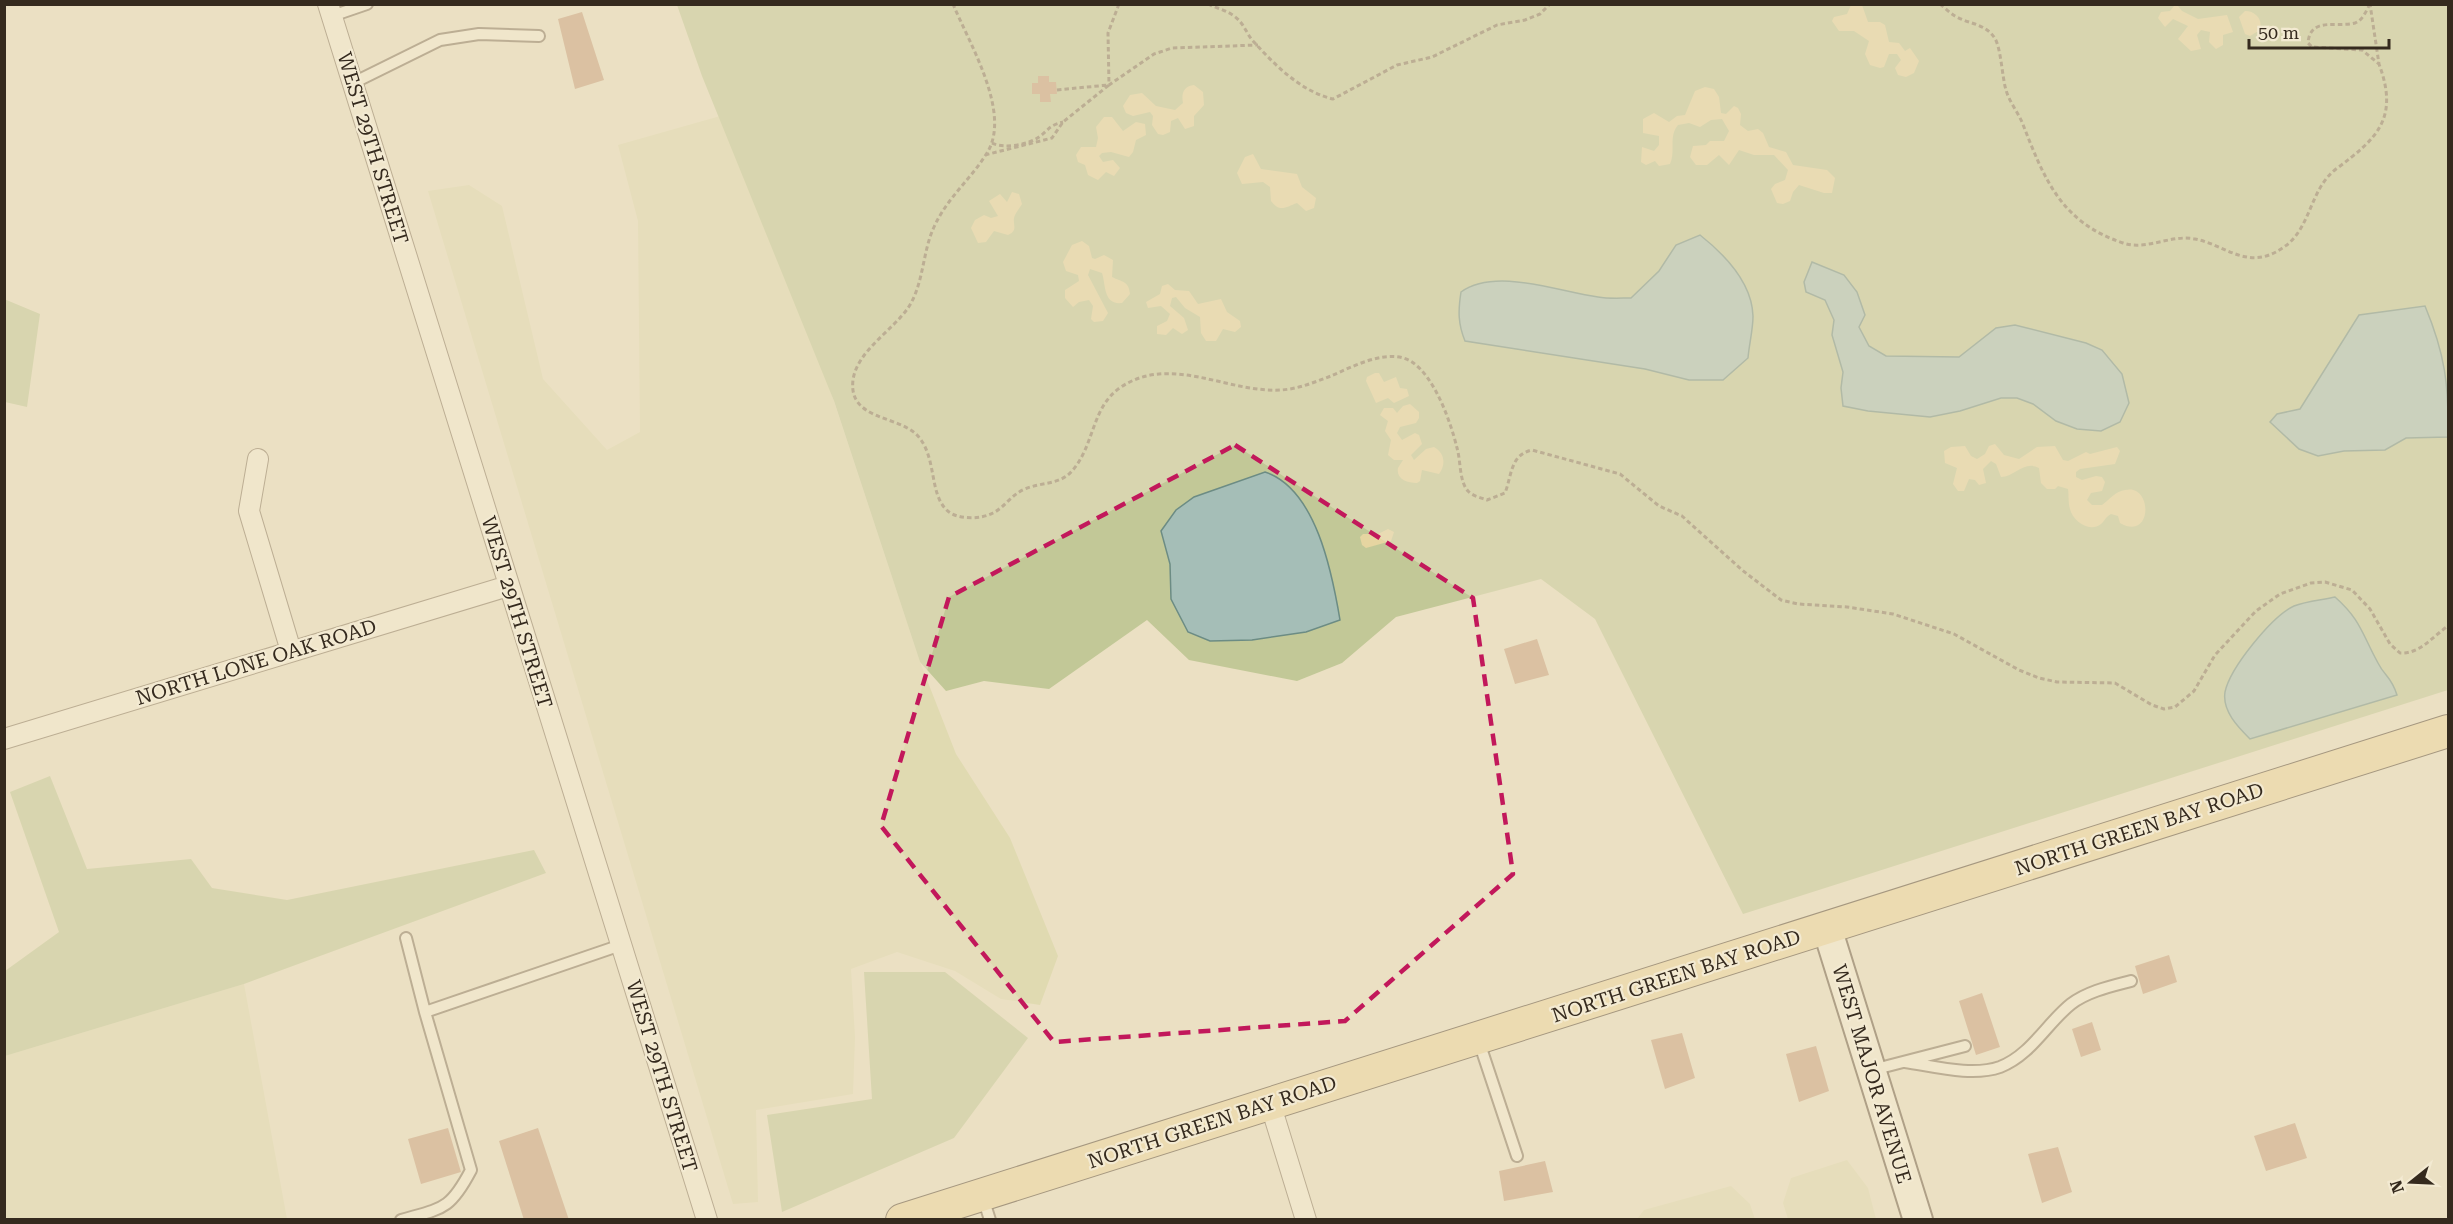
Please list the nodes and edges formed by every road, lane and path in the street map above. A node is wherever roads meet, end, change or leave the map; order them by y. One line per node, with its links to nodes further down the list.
1 (367, 4): 8 (lane)
2 (953, 4): 16 (path)
3 (1119, 4): 13 (path)
4 (1208, 4): 10 (path)
5 (1550, 4): 10 (path)
6 (1940, 4): 11 (path)
7 (2370, 4): 11 (path); 11 (path)
8 (330, 10): 12 (street, WEST 29TH STREET)
9 (539, 36): 12 (lane)
10 (1258, 45): 13 (path)
11 (2379, 63)
12 (353, 83): 19 (street, WEST 29TH STREET)
13 (1109, 85): 14 (path); 15 (path)
14 (1057, 90)
15 (1063, 122): 16 (path); 17 (path)
16 (992, 142): 17 (path)
17 (986, 155): 20 (path)
18 (258, 459): 21 (street)
19 (508, 586): 21 (street, NORTH LONE OAK ROAD); 26 (street, WEST 29TH STREET)
20 (2448, 626)
21 (291, 651): 23 (street, NORTH LONE OAK ROAD)
22 (2448, 731): 24 (main road, NORTH GREEN BAY ROAD)
23 (4, 739)
24 (1827, 928): 29 (main road, NORTH GREEN BAY ROAD); 32 (street, WEST MAJOR AVENUE)
25 (406, 938): 28 (lane)
26 (621, 945): 28 (lane); 37 (street, WEST 29TH STREET)
27 (2131, 981): 31 (lane)
28 (425, 1012): 36 (lane)
29 (1478, 1039): 33 (main road, NORTH GREEN BAY ROAD); 34 (lane)
30 (1965, 1046): 31 (lane)
31 (1905, 1062): 32 (lane)
32 (1871, 1071): 40 (street, WEST MAJOR AVENUE)
33 (1270, 1103): 35 (main road, NORTH GREEN BAY ROAD); 39 (street)
34 (1516, 1156)
35 (986, 1207): 38 (main road, NORTH GREEN BAY ROAD)
36 (401, 1220)
37 (707, 1220)
38 (902, 1220)
39 (1306, 1220)
40 (1918, 1220)

